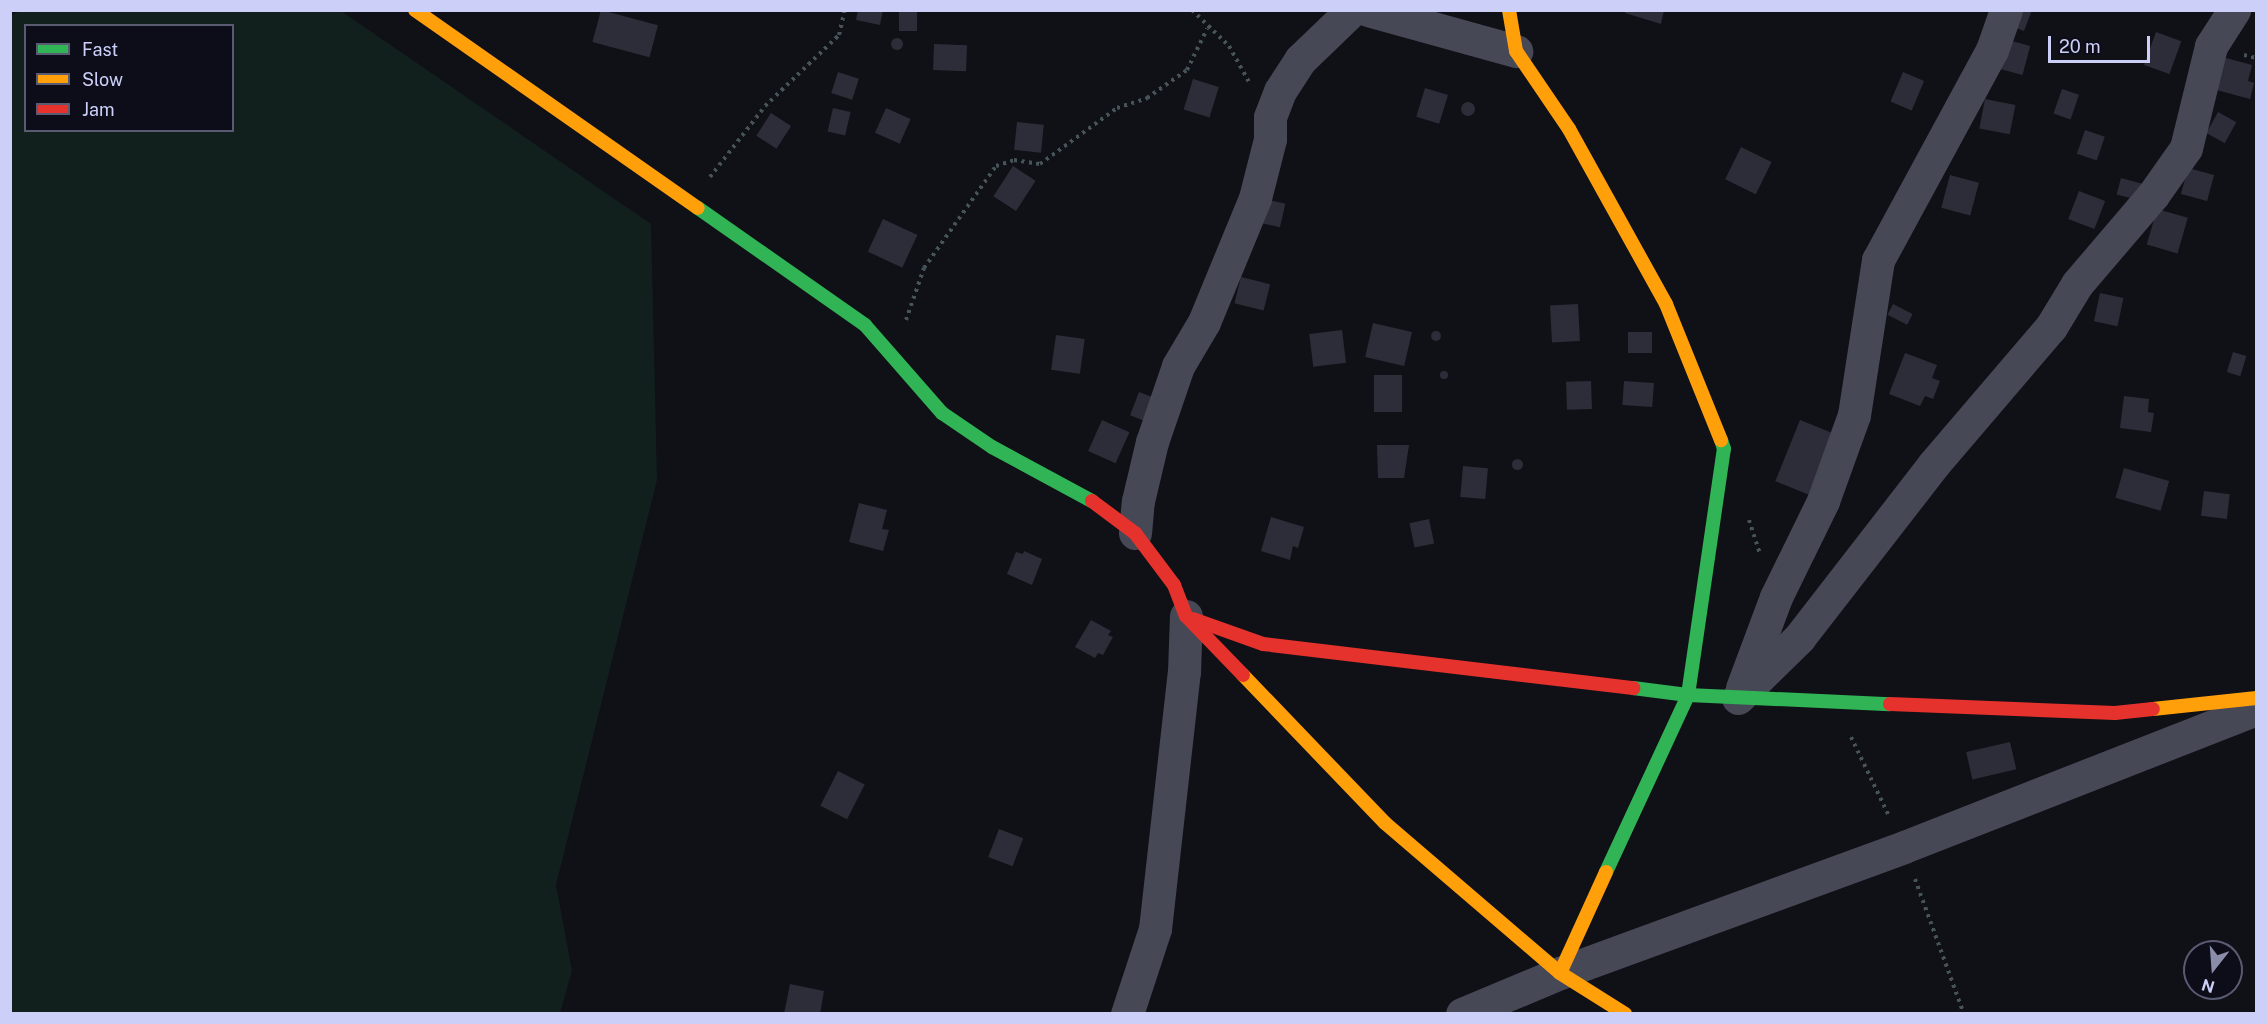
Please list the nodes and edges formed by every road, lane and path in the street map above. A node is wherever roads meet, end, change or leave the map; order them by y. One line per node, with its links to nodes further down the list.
1 (415, 10): 12 (street)
2 (845, 10): 12 (path)
3 (1192, 10): 9 (path)
4 (1352, 10): 11 (street)
5 (1368, 10): 10 (street)
6 (1509, 10): 10 (street)
7 (2006, 10): 17 (street)
8 (2234, 10): 17 (street)
9 (1208, 29): 11 (path); 13 (path)
10 (1516, 51): 16 (street)
11 (1280, 91): 14 (street)
12 (695, 207): 13 (street)
13 (893, 354): 14 (street)
14 (1135, 533): 15 (street)
15 (1186, 616): 16 (street); 20 (street); 21 (street)
16 (1688, 695): 17 (street); 20 (street)
17 (1738, 698): 18 (street)
18 (2256, 698)
19 (2256, 709): 20 (street)
20 (1560, 973): 22 (street); 23 (street)
21 (1128, 1014)
22 (1462, 1014)
23 (1624, 1014)

